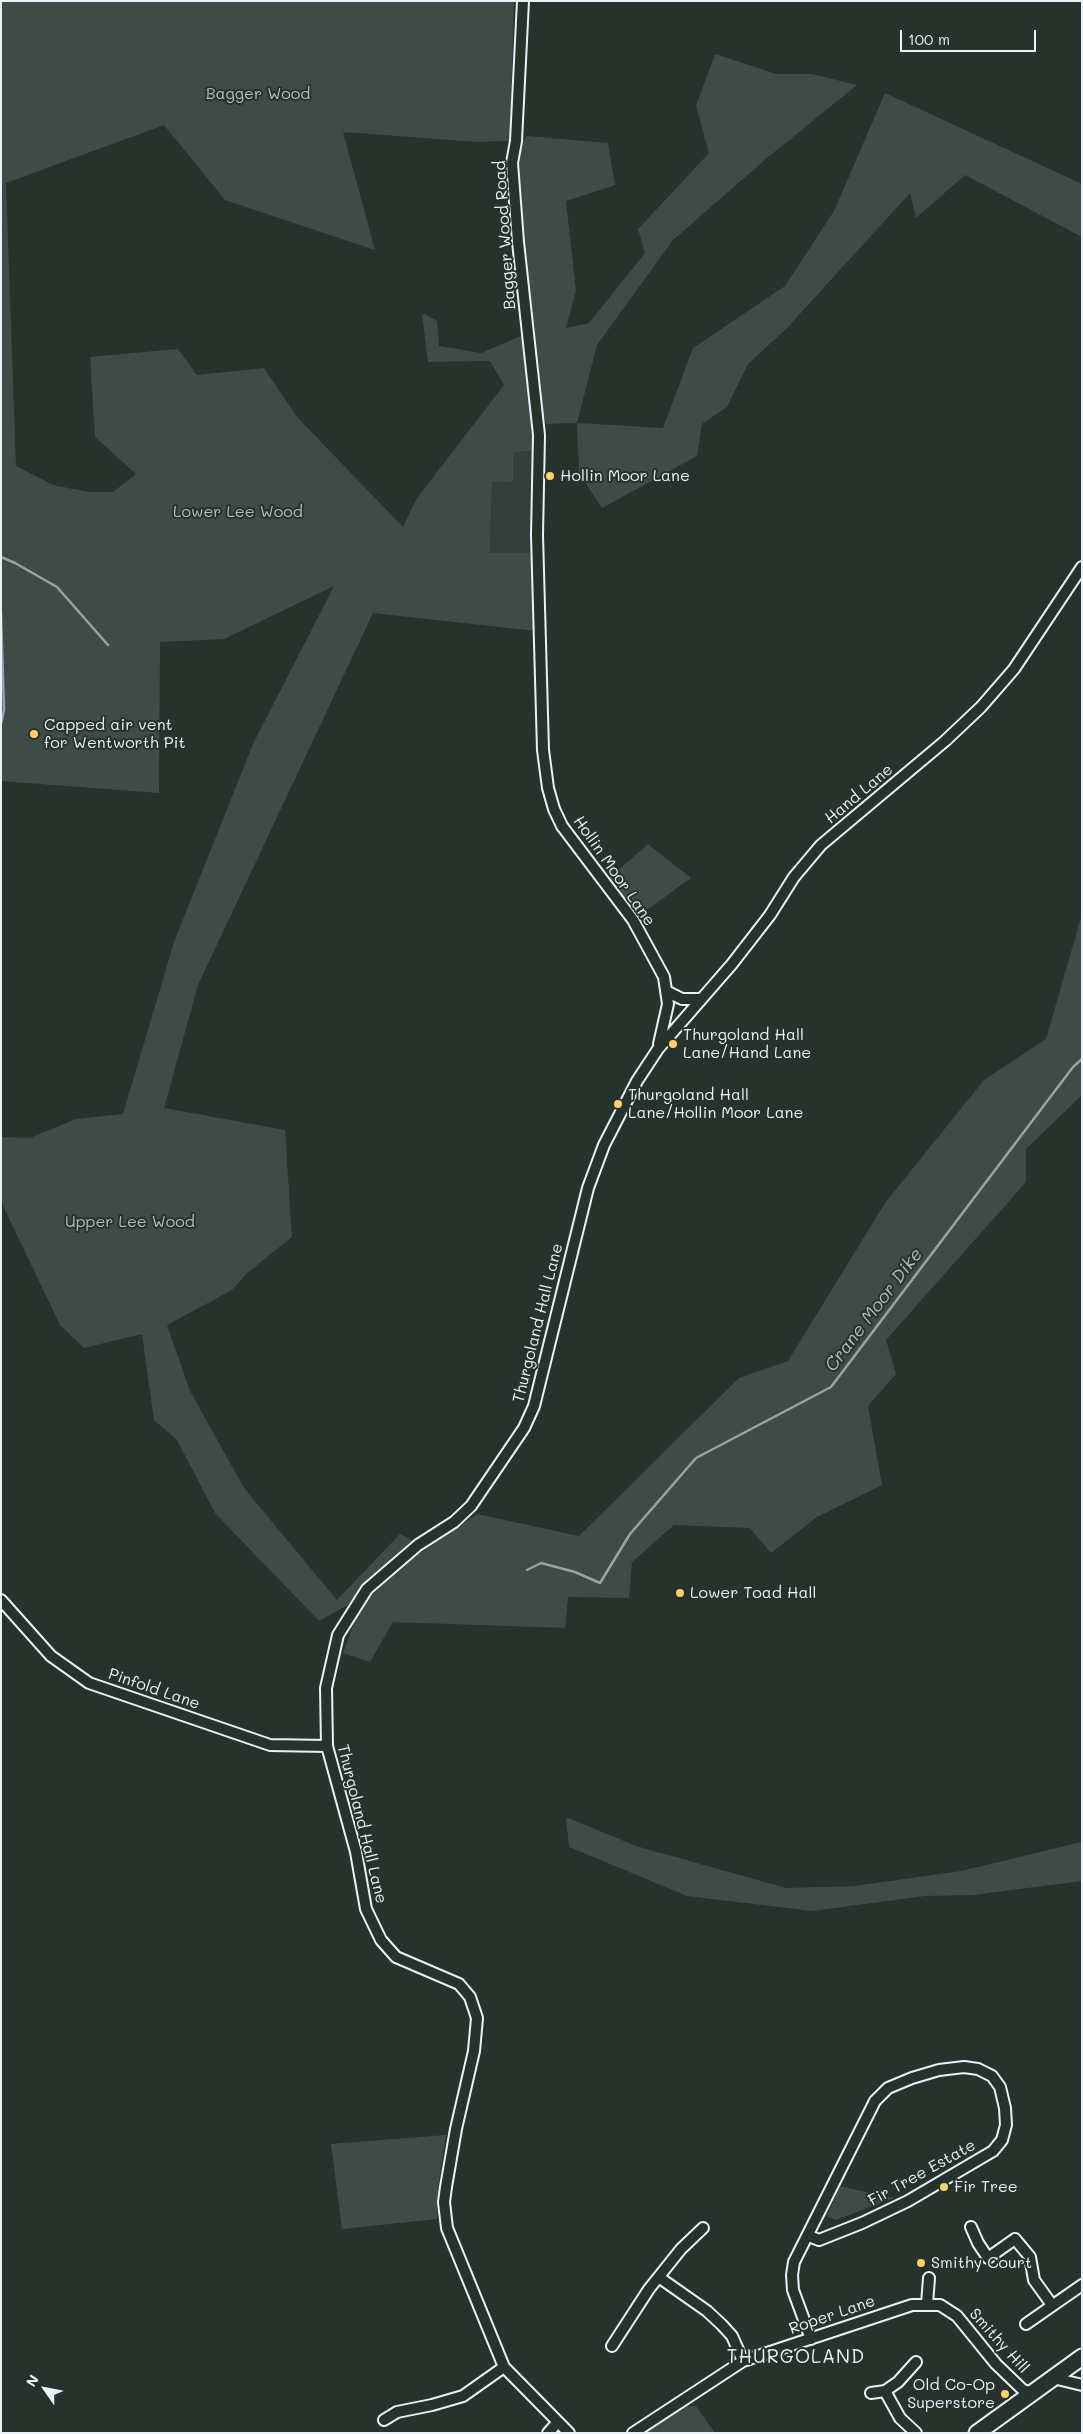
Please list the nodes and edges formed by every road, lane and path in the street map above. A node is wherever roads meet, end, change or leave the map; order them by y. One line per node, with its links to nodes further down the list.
1 (523, 1): 2 (street, Bagger Wood Road)
2 (532, 376): 4 (street, Hollin Moor Lane)
3 (1082, 567): 5 (street, Hand Lane)
4 (666, 990): 5 (street); 6 (street, Hollin Moor Lane)
5 (701, 999): 6 (street, Hand Lane)
6 (658, 1049): 8 (street, Thurgoland Hall Lane)
7 (1, 1600): 8 (street, Pinfold Lane)
8 (327, 1746): 24 (street, Thurgoland Hall Lane)
9 (971, 2227): 17 (street)
10 (703, 2228): 12 (street)
11 (809, 2236): 11 (street, Fir Tree Estate); 19 (street, Fir Tree Estate)
12 (660, 2278): 20 (street); 22 (street)
13 (930, 2278): 15 (street)
14 (1082, 2285): 17 (street)
15 (928, 2304): 16 (street, Smithy Hill); 29 (street, Smithy Hill)
16 (914, 2305): 19 (street, Roper Lane)
17 (1052, 2305): 18 (street)
18 (1026, 2324)
19 (811, 2339): 22 (street, Roper Lane)
20 (612, 2346)
21 (1082, 2357): 25 (highway)
22 (743, 2361): 34 (street, Roper Lane)
23 (916, 2362): 27 (street)
24 (504, 2367): 30 (street); 31 (street, Thurgoland Hall Lane)
25 (1053, 2378): 26 (street); 29 (highway)
26 (1082, 2385)
27 (885, 2391): 28 (street); 35 (street)
28 (872, 2393)
29 (1032, 2393): 36 (highway)
30 (384, 2420)
31 (557, 2422): 32 (street); 33 (street, Thurgoland Hall Lane)
32 (548, 2433)
33 (568, 2433)
34 (633, 2433)
35 (916, 2433)
36 (977, 2433)

